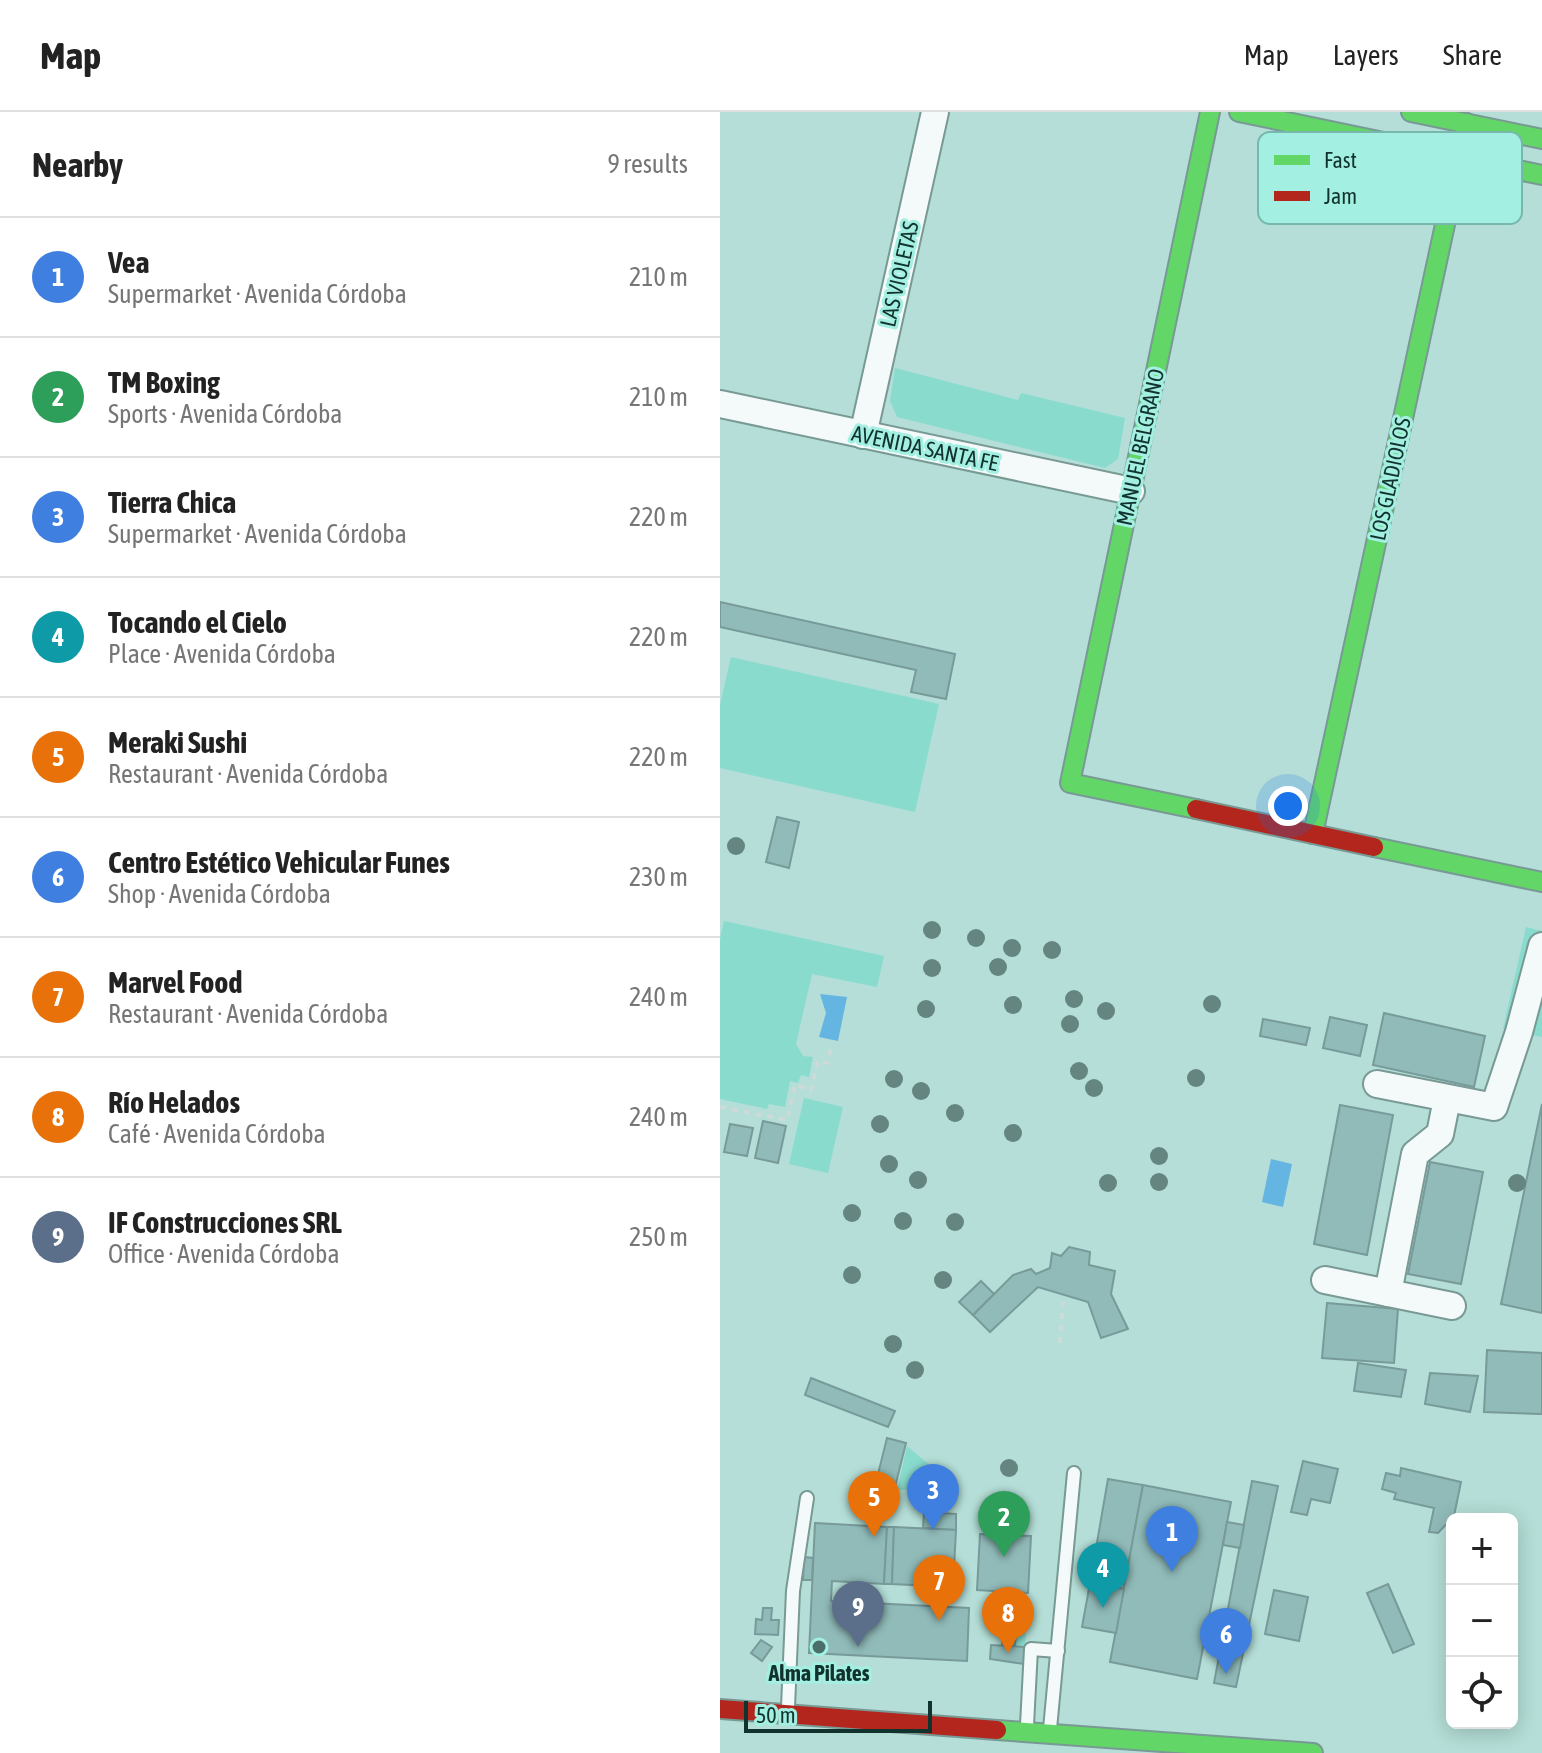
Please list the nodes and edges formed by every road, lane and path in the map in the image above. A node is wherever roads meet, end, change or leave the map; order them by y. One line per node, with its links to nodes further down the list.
1 (935, 112): 15 (street, LAS VIOLETAS)
2 (1210, 112): 16 (street, MANUEL BELGRANO)
3 (1239, 112): 6 (street)
4 (1411, 112): 5 (street)
5 (1467, 123): 7 (street, LOS GLADIOLOS); 8 (street)
6 (1333, 132)
7 (1465, 132)
8 (1509, 132)
9 (1522, 135): 10 (street)
10 (1542, 139)
11 (1522, 171): 12 (street)
12 (1542, 175)
13 (1445, 224): 17 (street, LOS GLADIOLOS)
14 (720, 404): 15 (street, AVENIDA SANTA FE)
15 (863, 435): 16 (street, AVENIDA SANTA FE)
16 (1131, 491): 17 (street, MANUEL BELGRANO)
17 (1313, 834): 18 (street)
18 (1542, 882)
19 (1542, 946): 22 (street)
20 (832, 1045): 23 (path)
21 (1377, 1084): 22 (street)
22 (1447, 1099): 25 (street)
23 (720, 1107)
24 (1325, 1280): 25 (street)
25 (1388, 1293): 27 (street)
26 (1063, 1301): 28 (path)
27 (1452, 1306)
28 (1060, 1343)
29 (1074, 1473): 31 (lane)
30 (807, 1498): 33 (lane)
31 (1058, 1651): 34 (lane); 35 (lane)
32 (720, 1709): 33 (street)
33 (787, 1714): 34 (street)
34 (1027, 1732): 35 (street)
35 (1050, 1733): 36 (street)
36 (1313, 1753)

